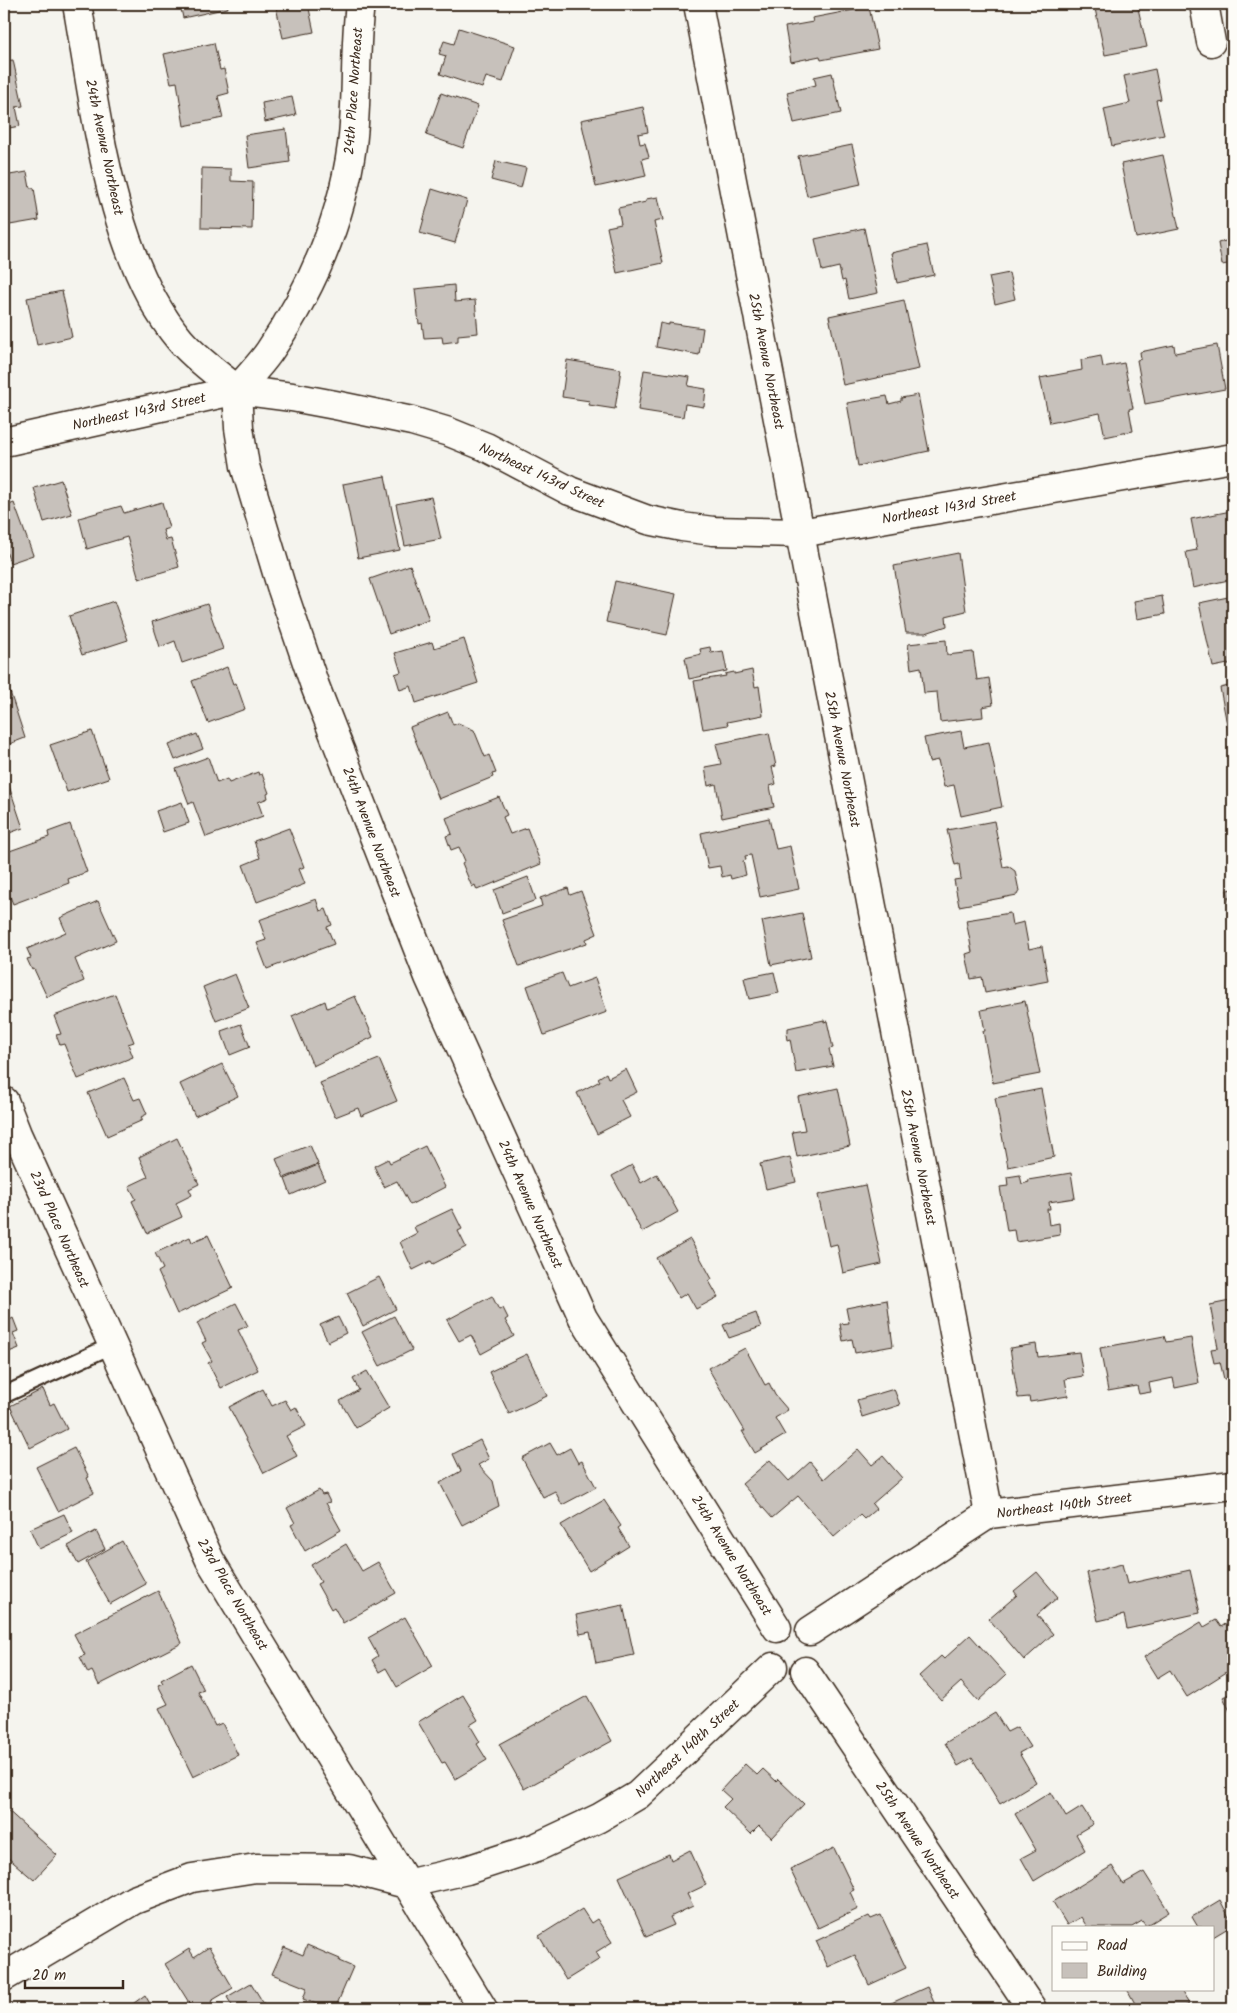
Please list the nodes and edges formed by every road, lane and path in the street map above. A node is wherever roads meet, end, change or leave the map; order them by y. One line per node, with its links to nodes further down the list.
1 (77, 4): 6 (street, 24th Avenue Northeast)
2 (360, 4): 6 (street, 24th Place Northeast)
3 (698, 4): 9 (street, 25th Avenue Northeast)
4 (1204, 4): 5 (street)
5 (1211, 42)
6 (237, 390): 7 (street, Northeast 143rd Street); 9 (street, Northeast 143rd Street); 15 (street, 24th Avenue Northeast)
7 (4, 442)
8 (1233, 458): 9 (street, Northeast 143rd Street)
9 (800, 533): 14 (street, 25th Avenue Northeast)
10 (4, 1101): 11 (street, 23rd Place Northeast)
11 (113, 1345): 12 (lane); 19 (street, 23rd Place Northeast)
12 (4, 1395)
13 (1233, 1485): 14 (street, Northeast 140th Street)
14 (989, 1514): 16 (street, Northeast 140th Street)
15 (777, 1628): 16 (street); 17 (street)
16 (810, 1632): 18 (street)
17 (773, 1667): 18 (street); 19 (street, Northeast 140th Street)
18 (805, 1671): 22 (street, 25th Avenue Northeast)
19 (406, 1884): 20 (street, Northeast 140th Street); 21 (street, 23rd Place Northeast)
20 (4, 1977)
21 (482, 2009)
22 (1032, 2009)

